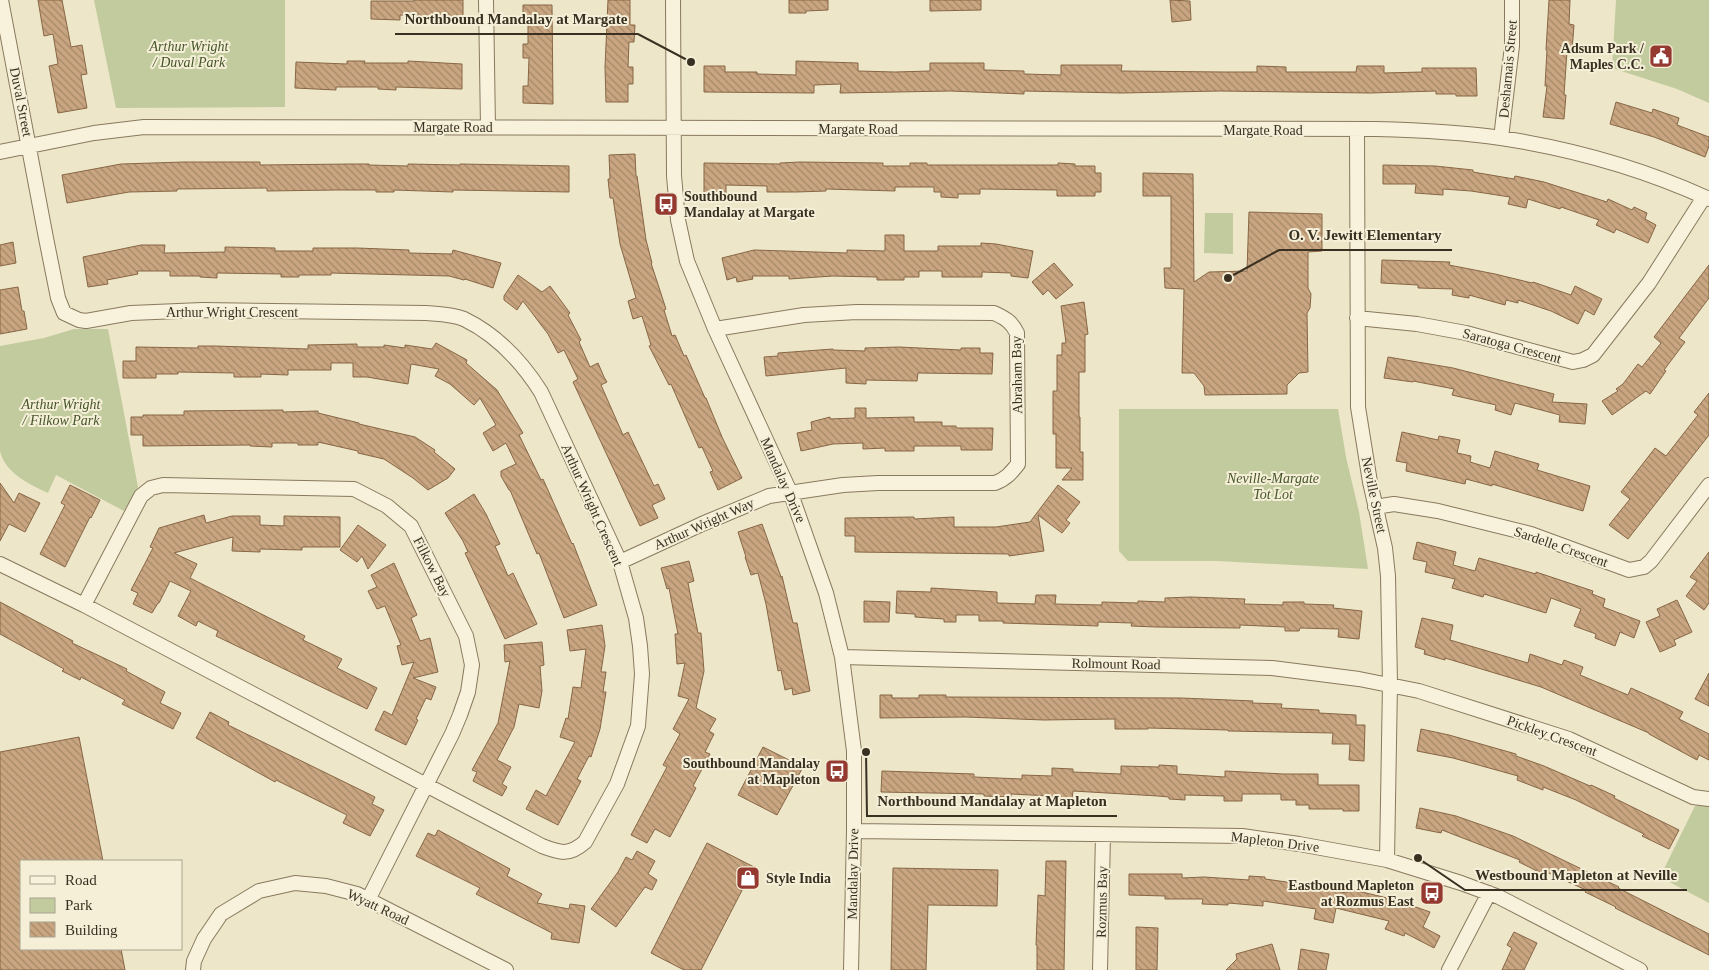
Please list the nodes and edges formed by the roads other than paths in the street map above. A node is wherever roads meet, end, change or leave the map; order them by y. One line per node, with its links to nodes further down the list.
1 (1, 0): 9 (street, Duval Street)
2 (486, 0): 5 (street)
3 (673, 0): 6 (street, Mandalay Drive)
4 (1512, 0): 8 (street, Desharnais Street)
5 (488, 127): 6 (street, Margate Road); 9 (street, Margate Road)
6 (674, 129): 7 (street, Margate Road); 13 (street, Mandalay Drive)
7 (1357, 129): 8 (street, Margate Road); 12 (street, Neville Street)
8 (1501, 138): 11 (street, Margate Road)
9 (30, 146): 10 (street, Margate Road); 17 (street, Arthur Wright Crescent)
10 (0, 152)
11 (1707, 198): 12 (street, Saratoga Crescent)
12 (1357, 318): 16 (street, Neville Street)
13 (715, 329): 15 (street, Mandalay Drive); 15 (street, Abraham Bay)
14 (1709, 485): 16 (street, Sardelle Crescent)
15 (791, 494): 17 (street, Arthur Wright Way); 20 (street, Mandalay Drive)
16 (1375, 507): 21 (street, Neville Street)
17 (620, 562): 22 (street, Arthur Wright Crescent)
18 (0, 564): 19 (street, Arthur Wright Crescent)
19 (84, 605): 22 (street, Arthur Wright Crescent); 22 (street, Filkow Bay)
20 (842, 657): 21 (street, Rolmount Road); 24 (street, Mandalay Drive)
21 (1390, 684): 23 (street, Pickley Crescent); 26 (street, Neville Street)
22 (427, 785): 28 (street, Filkow Bay)
23 (1709, 798)
24 (854, 830): 25 (street, Mapleton Drive); 31 (street, Mandalay Drive)
25 (1104, 835): 26 (street, Mapleton Drive); 32 (street, Rozmus Bay)
26 (1387, 860): 27 (street, Mapleton Drive)
27 (1489, 893): 33 (street); 34 (street, Mapleton Drive)
28 (368, 900): 29 (street, Wyatt Road); 30 (street, Wyatt Road)
29 (193, 970)
30 (506, 970)
31 (851, 970)
32 (1100, 970)
33 (1449, 970)
34 (1640, 970)

